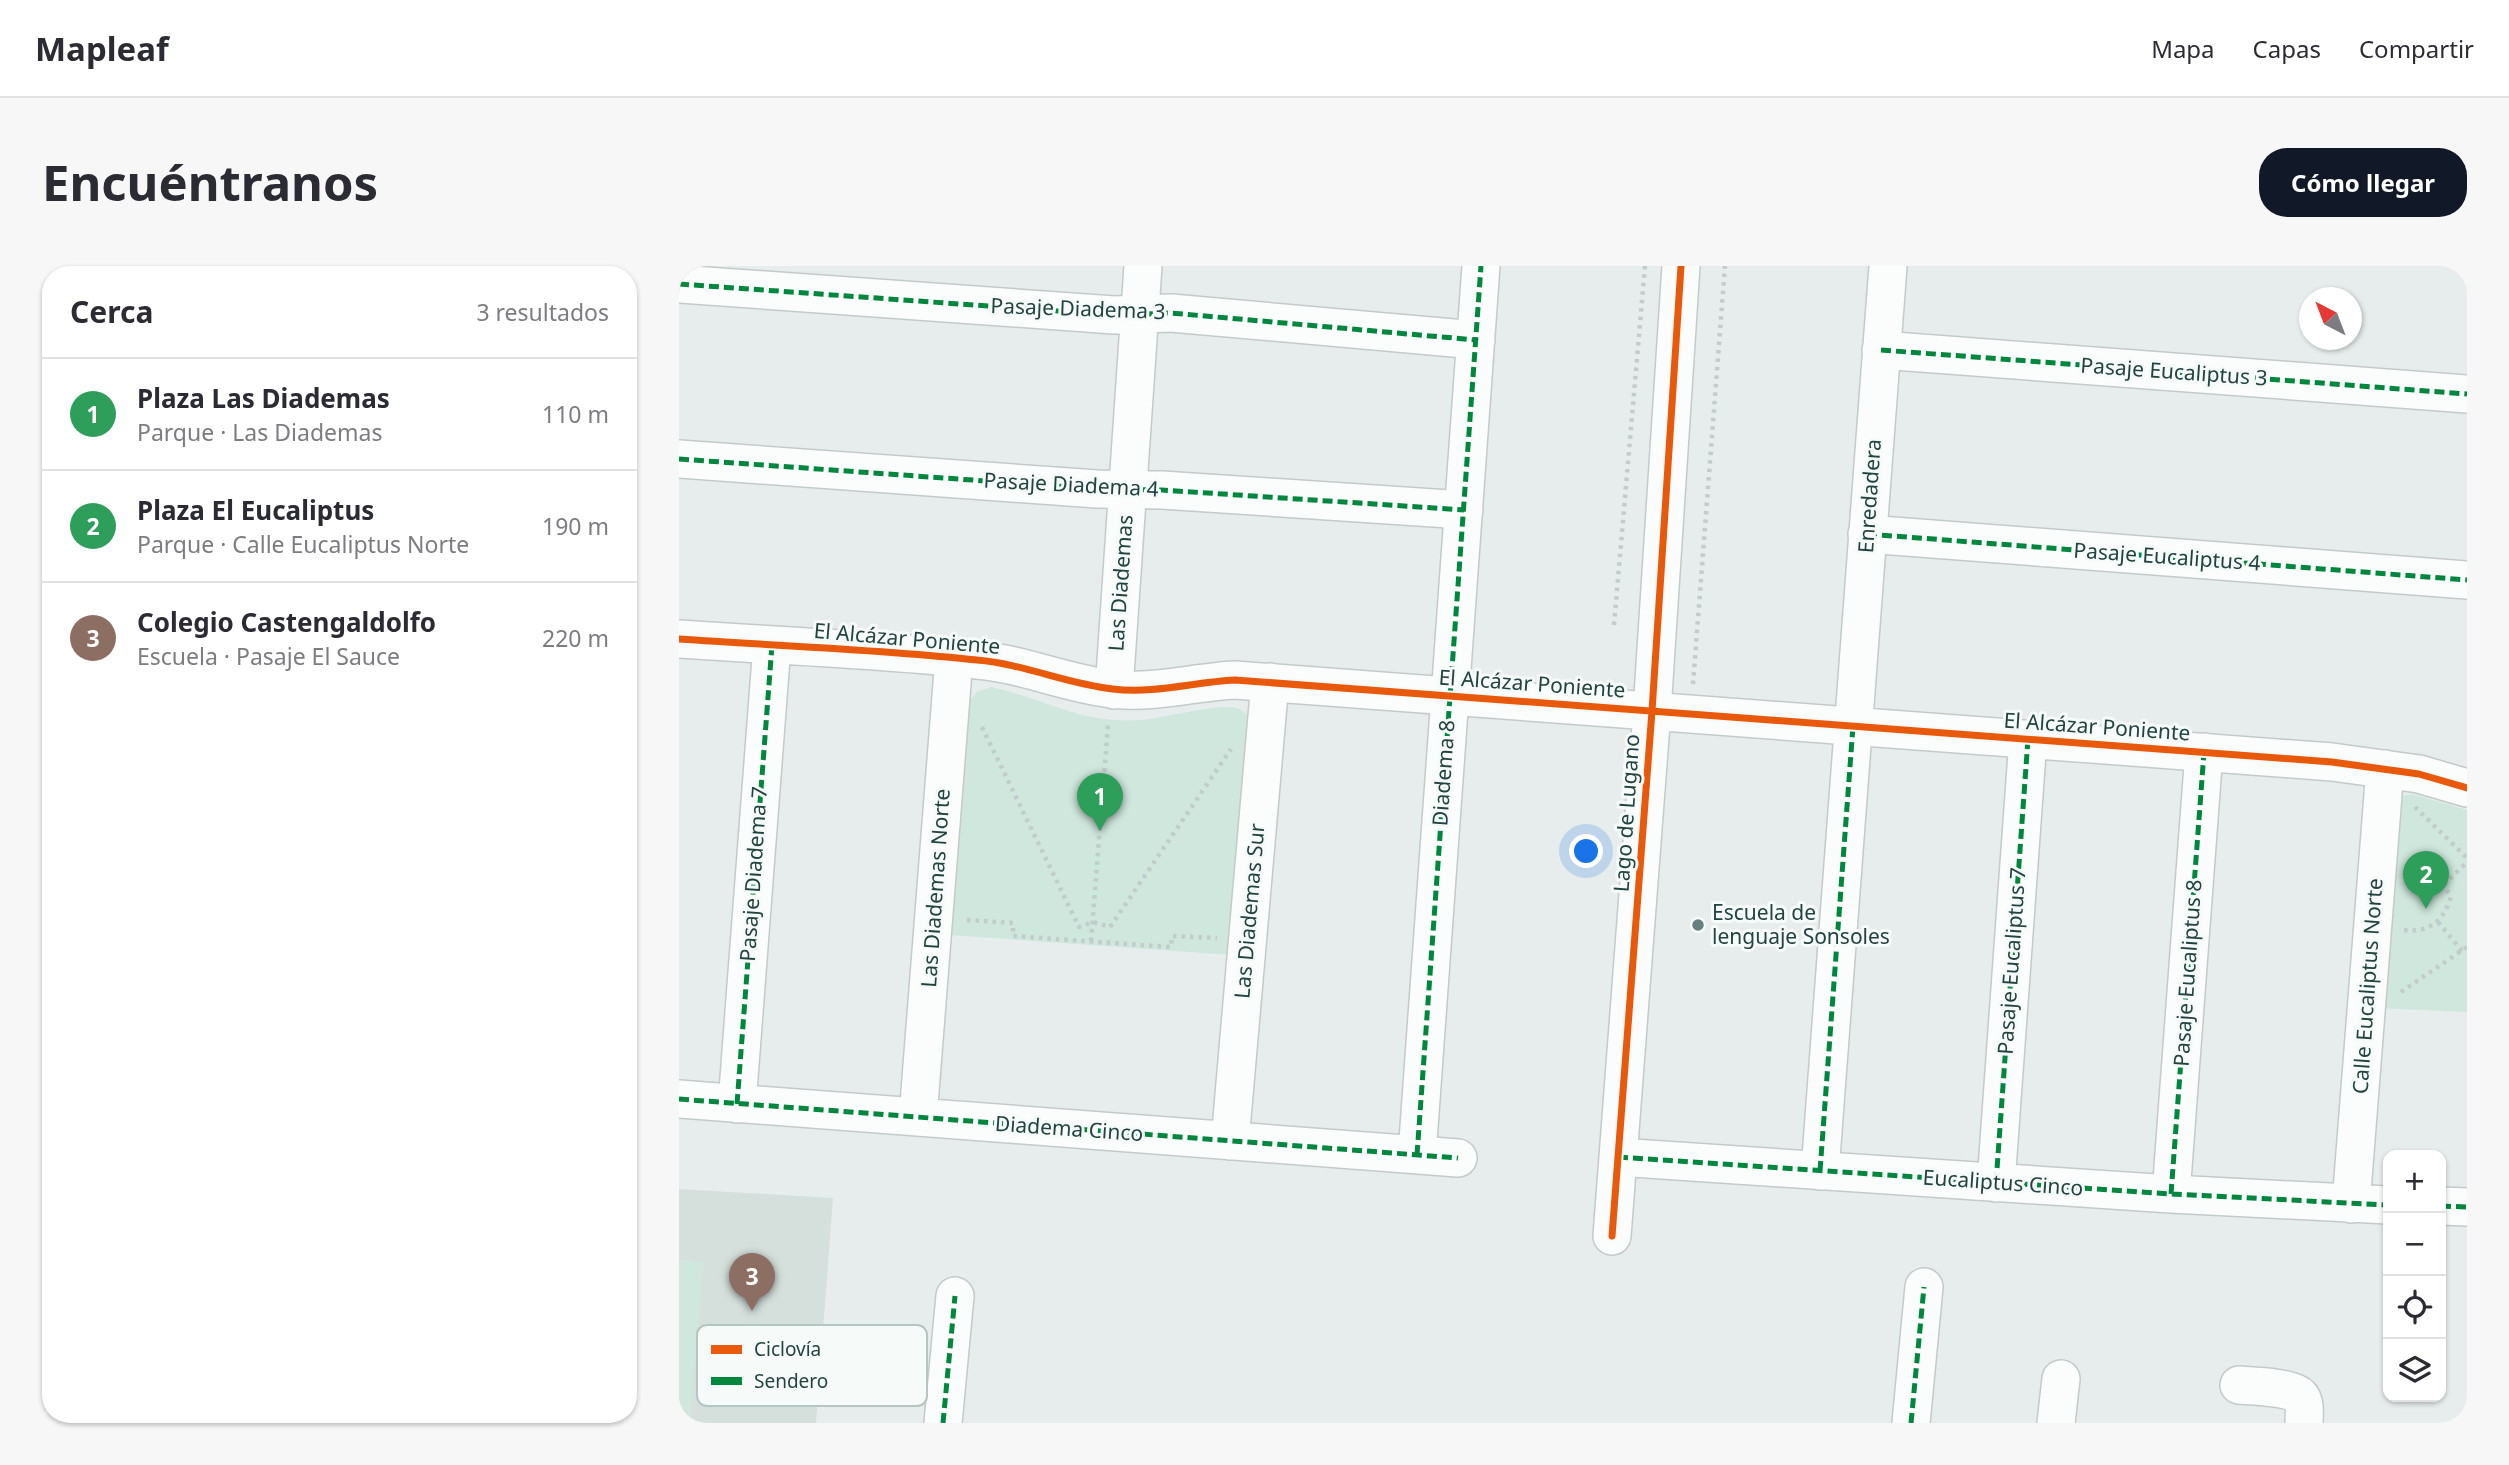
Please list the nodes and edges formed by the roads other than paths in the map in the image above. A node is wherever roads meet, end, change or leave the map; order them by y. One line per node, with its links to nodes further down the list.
1 (1143, 266): 6 (street, Las Diademas)
2 (1481, 266): 7 (street, Diadema 8)
3 (1681, 266): 21 (street, Lago de Lugano)
4 (1888, 266): 8 (street, Enredadera)
5 (679, 284): 6 (street, Pasaje Diadema 3)
6 (1140, 314): 7 (street, Pasaje Diadema 3); 11 (street, Las Diademas)
7 (1476, 340): 12 (street, Diadema 8)
8 (1881, 350): 9 (street, Pasaje Eucaliptus 3); 13 (street, Enredadera)
9 (2467, 394)
10 (679, 459): 11 (street, Pasaje Diadema 4)
11 (1128, 489): 12 (street, Pasaje Diadema 4); 20 (street, Las Diademas)
12 (1464, 510): 19 (street, Diadema 8)
13 (1867, 534): 14 (street, Pasaje Eucaliptus 4); 22 (street, Enredadera)
14 (2467, 580)
15 (679, 639): 16 (street, El Alcázar Poniente)
16 (772, 645): 17 (street, El Alcázar Poniente); 28 (street, Pasaje Diadema 7)
17 (954, 658): 20 (street, El Alcázar Poniente); 29 (street, Las Diademas Norte)
18 (1271, 682): 19 (street, El Alcázar Poniente); 20 (street, El Alcázar Poniente); 30 (street, Las Diademas Sur)
19 (1450, 695): 21 (street, El Alcázar Poniente); 31 (street, Diadema 8)
20 (1117, 707)
21 (1652, 711): 22 (street, El Alcázar Poniente); 32 (street, Lago de Lugano)
22 (1853, 726): 23 (street, El Alcázar Poniente); 34 (street, Enredadera)
23 (2028, 739): 24 (street, El Alcázar Poniente); 35 (street, Pasaje Eucaliptus 7)
24 (2204, 752): 25 (street, El Alcázar Poniente); 36 (street, Pasaje Eucaliptus 8)
25 (2385, 769): 26 (street, El Alcázar Poniente); 37 (street, Calle Eucaliptus Norte)
26 (2467, 788)
27 (679, 1099): 28 (street, Diadema Cinco)
28 (737, 1104): 29 (street, Diadema Cinco)
29 (918, 1117): 30 (street, Diadema Cinco)
30 (1230, 1141): 31 (street, Diadema Cinco)
31 (1417, 1155): 33 (street, Diadema Cinco)
32 (1618, 1157): 34 (street, Eucaliptus Cinco); 41 (street, Lago de Lugano)
33 (1458, 1158)
34 (1820, 1171): 35 (street, Eucaliptus Cinco)
35 (1996, 1183): 36 (street, Eucaliptus Cinco)
36 (2171, 1194): 37 (street, Eucaliptus Cinco)
37 (2351, 1204): 38 (street, Eucaliptus Cinco)
38 (2383, 1205)
39 (2446, 1206): 40 (street)
40 (2467, 1207)
41 (1612, 1236)
42 (1924, 1287): 47 (street)
43 (955, 1296): 46 (street)
44 (2061, 1379): 48 (street)
45 (2239, 1385): 49 (street)
46 (943, 1423)
47 (1911, 1423)
48 (2056, 1423)
49 (2304, 1423)

